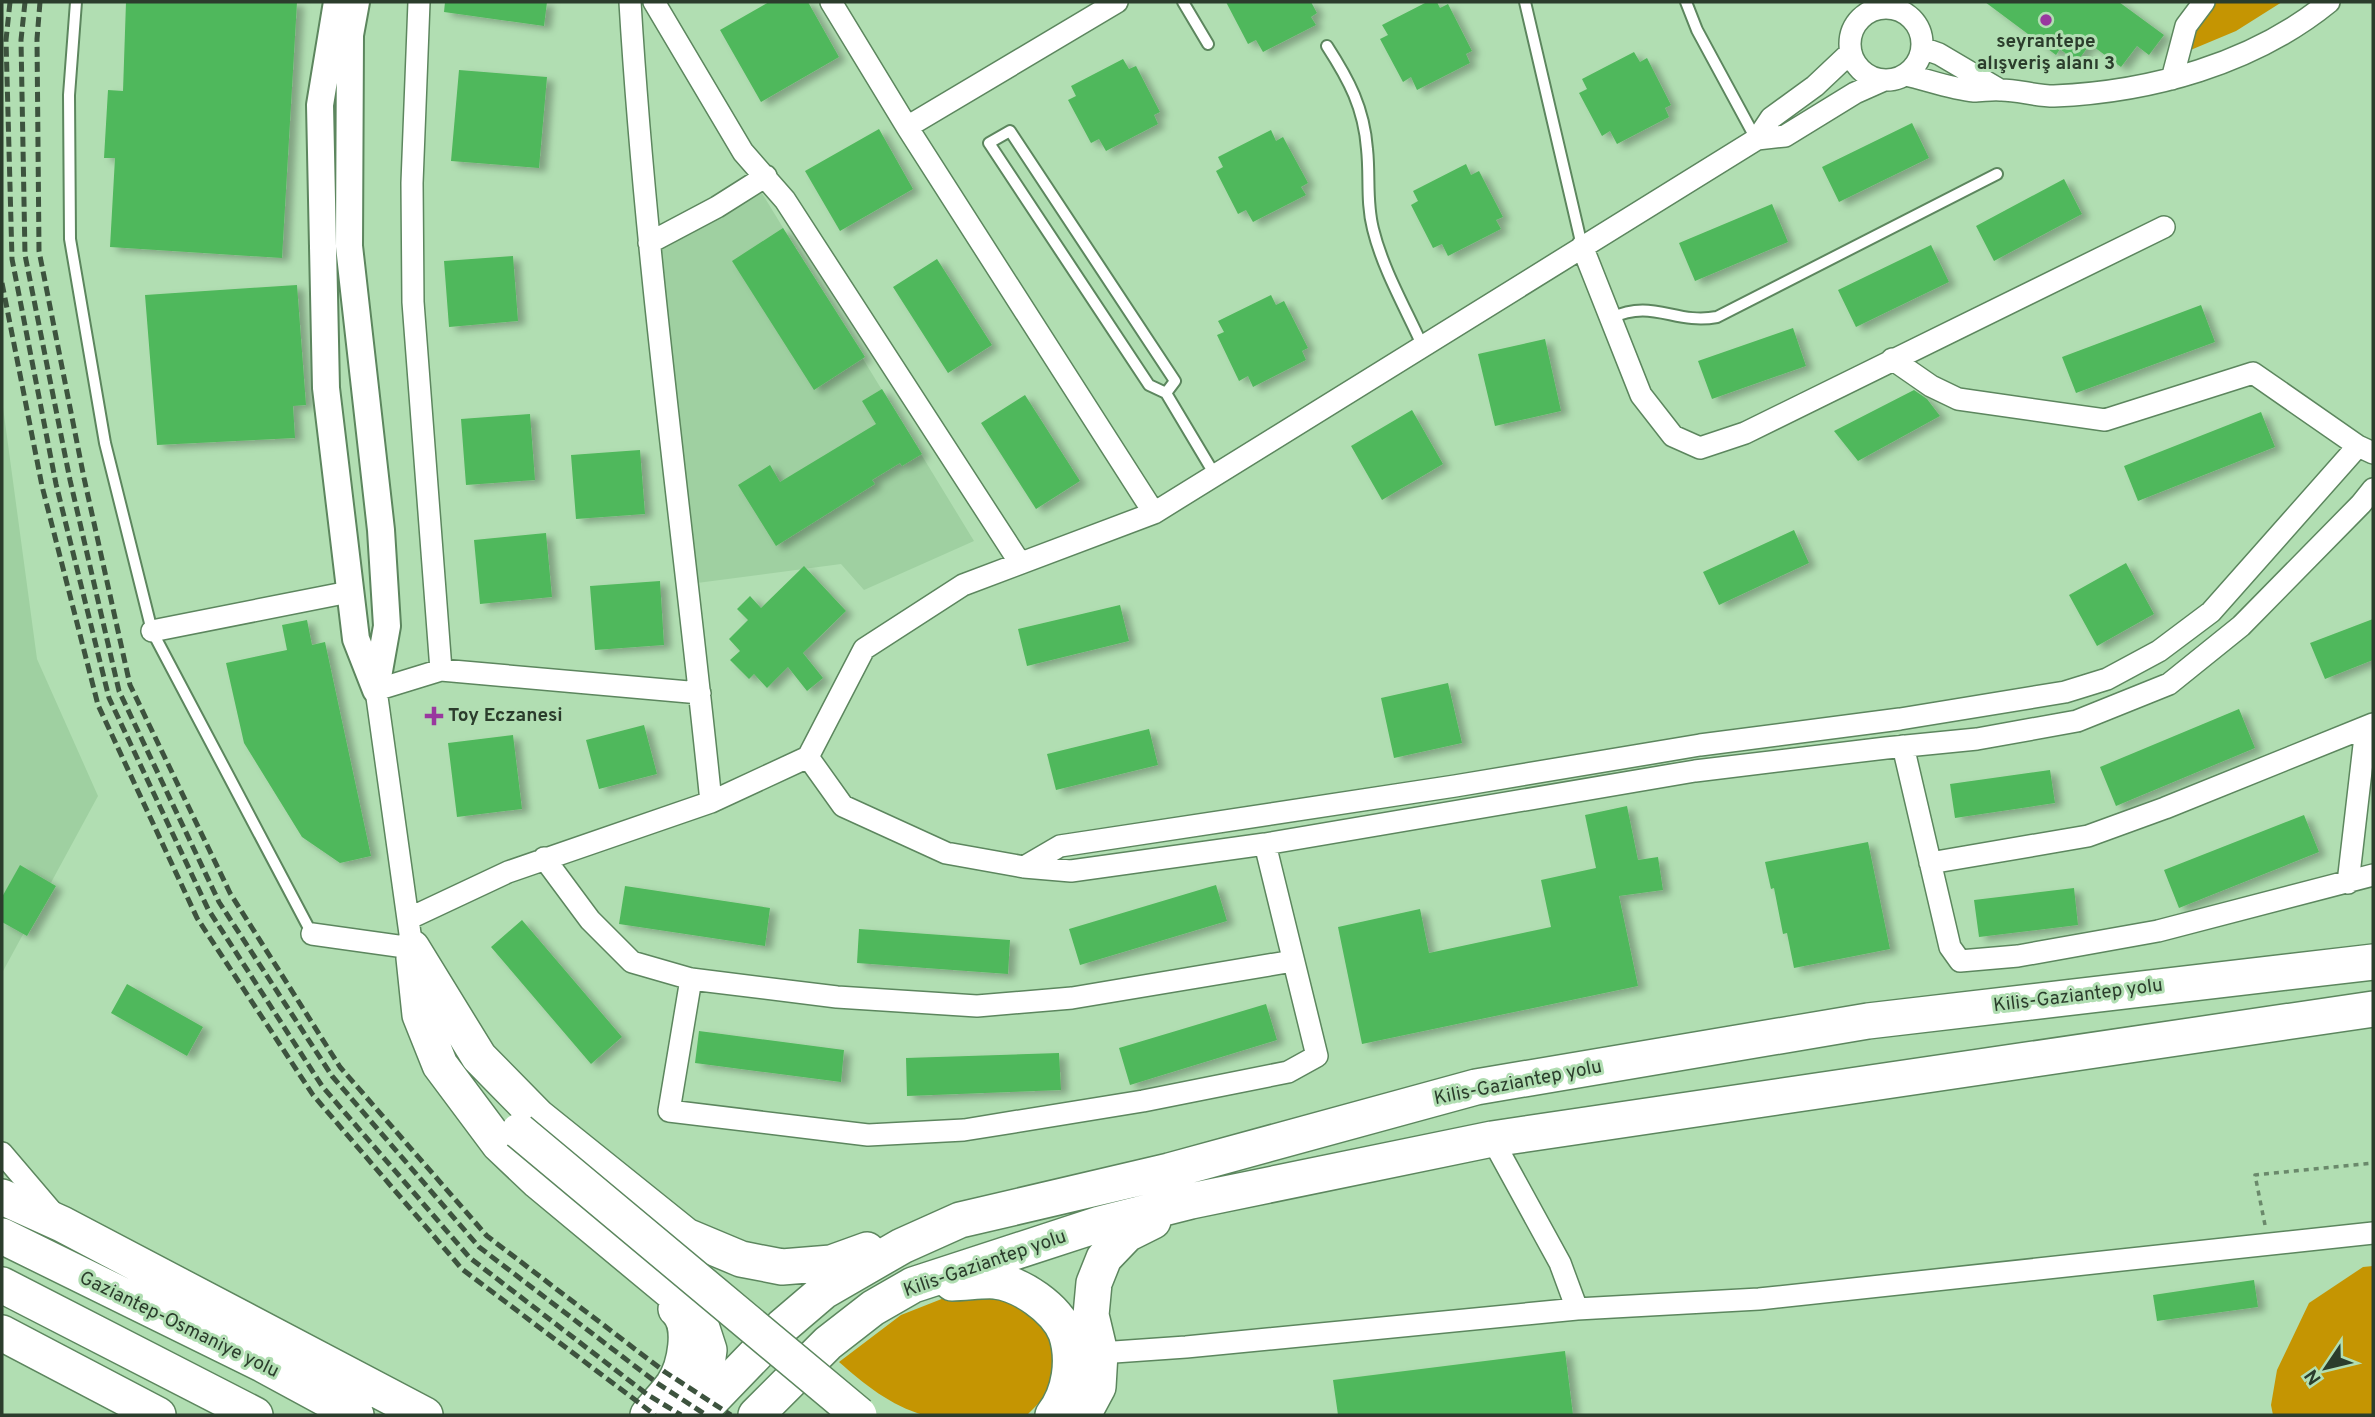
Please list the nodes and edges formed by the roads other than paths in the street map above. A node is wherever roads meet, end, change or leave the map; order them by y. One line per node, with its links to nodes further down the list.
1 (76, 2): 43 (lane)
2 (337, 2): 42 (street)
3 (356, 2): 45 (street)
4 (419, 2): 44 (street)
5 (630, 2): 30 (street)
6 (654, 2): 28 (street)
7 (831, 2): 25 (street)
8 (1117, 2): 25 (street)
9 (1183, 2): 17 (lane)
10 (1525, 2): 31 (lane)
11 (1686, 2): 26 (lane)
12 (1854, 2): 16 (street)
13 (2204, 2): 22 (street)
14 (2329, 2): 22 (street)
15 (1895, 6): 16 (street); 19 (street)
16 (1855, 25): 20 (street)
17 (1208, 44)
18 (1327, 46): 33 (lane)
19 (1922, 48): 21 (street); 24 (street)
20 (1851, 52): 23 (street); 26 (street)
21 (1906, 75): 23 (street); 24 (street)
22 (2172, 79): 24 (street)
23 (1882, 80): 26 (street)
24 (2000, 90)
25 (907, 127): 40 (street)
26 (1756, 139): 31 (street)
27 (1997, 174): 32 (lane)
28 (766, 176): 30 (street); 41 (street)
29 (2164, 227): 34 (street)
30 (649, 243): 46 (street)
31 (1583, 246): 32 (street); 33 (street)
32 (1611, 318): 34 (street)
33 (1423, 347): 37 (street)
34 (1892, 359): 36 (street)
35 (1166, 393): 35 (lane); 37 (lane)
36 (2366, 450): 38 (street); 54 (street)
37 (1215, 475): 40 (street)
38 (2373, 475)
39 (2373, 489): 48 (street)
40 (1154, 513): 41 (street)
41 (1020, 563): 49 (street)
42 (349, 592): 43 (street); 45 (street)
43 (152, 631): 58 (lane)
44 (441, 670): 45 (street); 46 (street)
45 (376, 690): 57 (street)
46 (700, 693): 50 (street)
47 (2370, 726): 53 (street); 56 (street)
48 (1903, 746): 51 (street); 53 (street)
49 (808, 757): 50 (street); 54 (street)
50 (710, 802): 52 (street)
51 (1265, 844): 54 (street); 59 (street)
52 (544, 858): 57 (street); 61 (street)
53 (1930, 863): 56 (street)
54 (1024, 867)
55 (2373, 875): 56 (street)
56 (2348, 883)
57 (410, 933): 58 (street); 67 (highway); 69 (highway); 85 (highway, bridge)
58 (312, 934)
59 (1293, 961): 61 (street); 61 (street)
60 (2373, 962): 67 (highway, Kilis-Gaziantep yolu)
61 (691, 979)
62 (2373, 1009): 63 (highway, Kilis-Gaziantep yolu)
63 (1492, 1139): 66 (highway, Kilis-Gaziantep yolu); 74 (street)
64 (2, 1153): 68 (street)
65 (2, 1197): 68 (highway)
66 (1191, 1201): 72 (highway, Kilis-Gaziantep yolu); 76 (highway)
67 (960, 1220): 83 (highway, Kilis-Gaziantep yolu)
68 (62, 1224): 80 (highway)
69 (594, 1228): 81 (highway); 82 (highway)
70 (2373, 1233): 74 (street)
71 (14, 1243): 79 (highway, Gaziantep-Osmaniye yolu)
72 (914, 1286): 84 (highway, Kilis-Gaziantep yolu); 86 (highway)
73 (10, 1289): 78 (highway)
74 (1577, 1310): 76 (street)
75 (2, 1333): 77 (highway)
76 (1100, 1353): 87 (highway)
77 (158, 1415)
78 (255, 1415)
79 (356, 1415)
80 (425, 1415)
81 (648, 1415)
82 (687, 1415)
83 (697, 1415)
84 (756, 1415)
85 (860, 1415)
86 (1053, 1415)
87 (1083, 1415)

